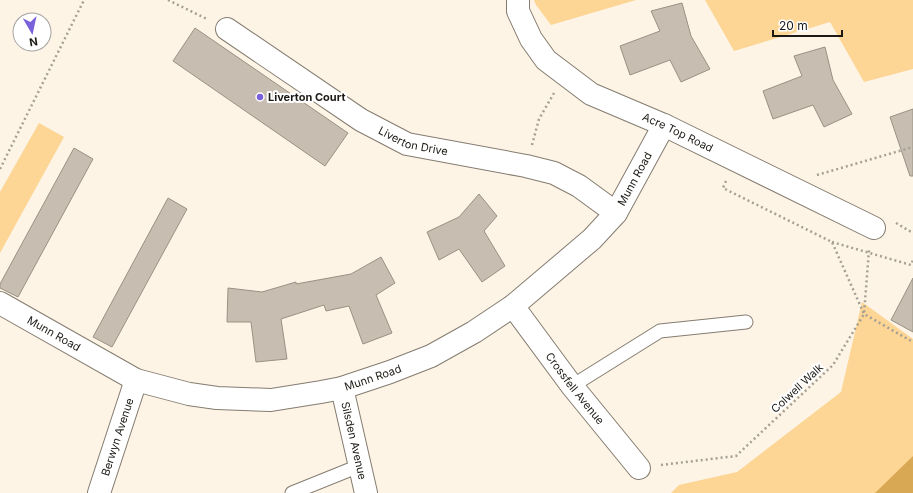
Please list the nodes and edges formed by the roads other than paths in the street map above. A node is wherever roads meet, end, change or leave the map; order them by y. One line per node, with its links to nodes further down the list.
1 (518, 0): 3 (street, Acre Top Road)
2 (227, 29): 4 (street, Liverton Drive)
3 (664, 125): 4 (street, Munn Road); 5 (street, Acre Top Road)
4 (616, 213): 7 (street, Munn Road)
5 (874, 228)
6 (0, 303): 9 (street, Munn Road)
7 (513, 306): 10 (street, Crossfell Avenue); 11 (street, Munn Road)
8 (746, 322): 10 (lane)
9 (136, 380): 11 (street, Munn Road); 14 (street, Berwyn Avenue)
10 (572, 386): 13 (street, Crossfell Avenue)
11 (342, 388): 12 (street, Silsden Avenue)
12 (359, 466): 15 (lane); 16 (street, Silsden Avenue)
13 (638, 468)
14 (99, 493)
15 (292, 493)
16 (366, 493)

